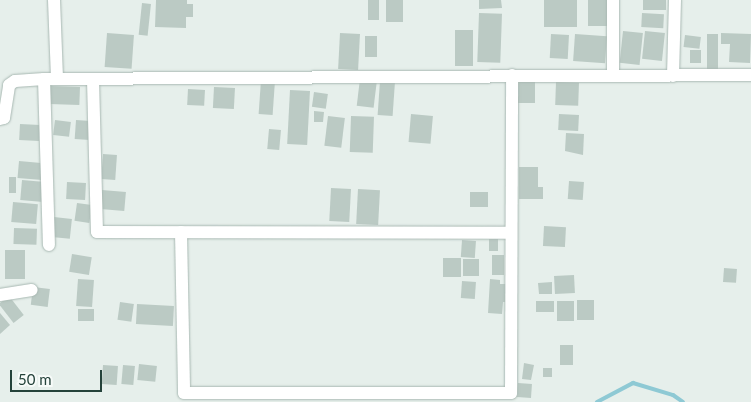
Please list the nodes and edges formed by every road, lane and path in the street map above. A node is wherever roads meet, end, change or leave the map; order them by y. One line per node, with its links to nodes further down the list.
1 (54, 0): 8 (street)
2 (612, 0): 5 (street)
3 (675, 0): 7 (street)
4 (512, 75): 5 (street); 9 (street); 12 (street)
5 (613, 75): 7 (street)
6 (751, 75): 7 (street)
7 (673, 76)
8 (50, 79): 9 (street); 10 (street); 13 (street)
9 (93, 80): 11 (street)
10 (0, 119)
11 (181, 232): 12 (street); 16 (street)
12 (510, 233): 16 (street)
13 (49, 245)
14 (32, 290): 15 (street)
15 (0, 295)
16 (267, 397)

